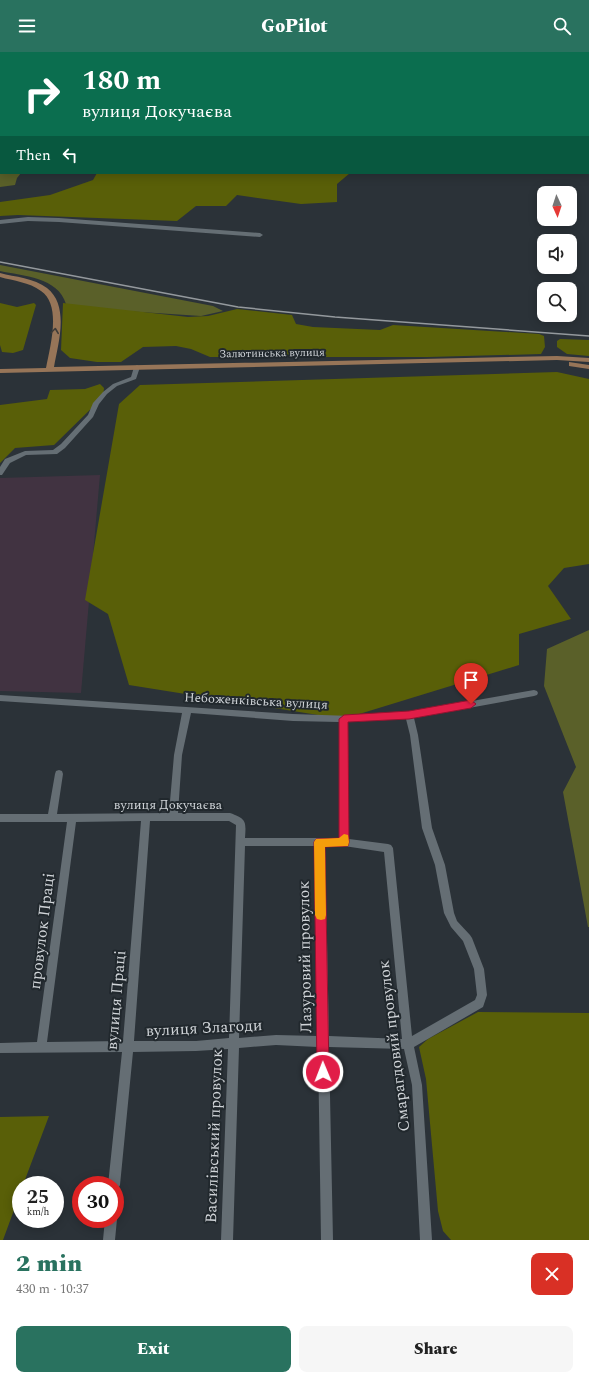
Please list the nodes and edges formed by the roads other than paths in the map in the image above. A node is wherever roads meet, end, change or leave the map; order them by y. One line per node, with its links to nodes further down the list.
1 (0, 222): 2 (street)
2 (260, 235)
3 (0, 275): 8 (main road, one-way to 3)
4 (544, 359): 5 (main road); 6 (main road, Залютинська вулиця); 7 (main road)
5 (589, 360)
6 (137, 367): 8 (main road, Залютинська вулиця); 10 (street)
7 (589, 367)
8 (50, 370): 9 (main road, Залютинська вулиця)
9 (0, 371)
10 (0, 473)
11 (534, 693): 14 (street, Небоженківська вулиця)
12 (0, 698): 13 (street, Небоженківська вулиця)
13 (187, 710): 15 (street, Небоженківська вулиця); 21 (street)
14 (409, 715): 15 (street, Небоженківська вулиця); 27 (street)
15 (344, 719): 24 (street)
16 (59, 774): 18 (street)
17 (0, 818): 18 (street, вулиця Докучаєва)
18 (52, 818): 19 (street, вулиця Докучаєва)
19 (72, 818): 20 (street, вулиця Докучаєва); 30 (street, провулок Праці)
20 (146, 818): 21 (street, вулиця Докучаєва); 28 (street, вулиця Праці)
21 (173, 818): 22 (street, вулиця Докучаєва)
22 (240, 842): 23 (street); 26 (street, Василівський провулок)
23 (320, 842): 24 (street); 25 (street, Лазуровий провулок)
24 (344, 842): 27 (street, Смарагдовий провулок)
25 (323, 1041): 26 (street, вулиця Злагоди); 27 (street, вулиця Злагоди); 35 (street, Лазуровий провулок)
26 (232, 1044): 28 (street, вулиця Злагоди); 34 (street, Василівський провулок)
27 (408, 1044): 36 (street, Смарагдовий провулок)
28 (128, 1047): 30 (street, вулиця Злагоди); 31 (street, вулиця Праці)
29 (0, 1048): 30 (street, вулиця Злагоди)
30 (41, 1048)
31 (115, 1176)
32 (110, 1228): 33 (street)
33 (109, 1240)
34 (227, 1240)
35 (327, 1240)
36 (426, 1240)

